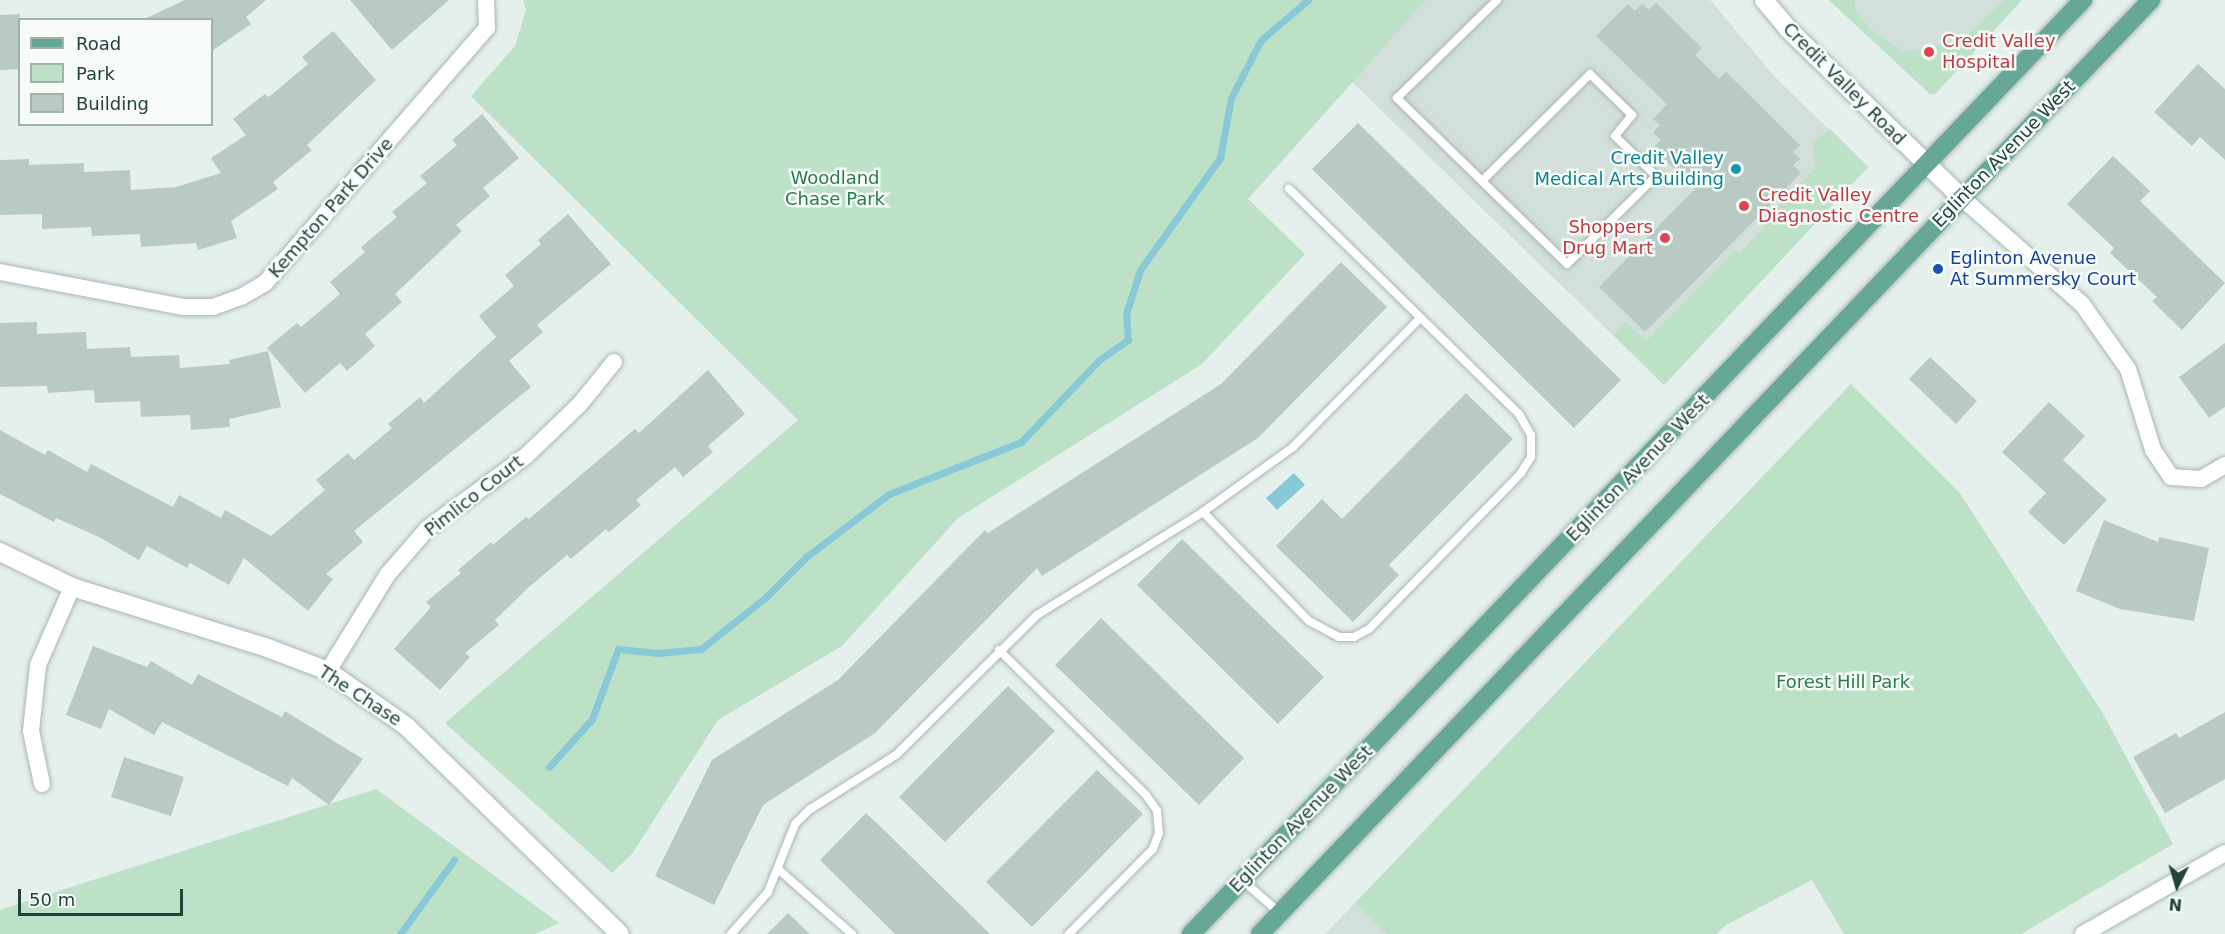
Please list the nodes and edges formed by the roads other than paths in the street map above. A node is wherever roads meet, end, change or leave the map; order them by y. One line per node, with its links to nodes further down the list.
1 (486, 0): 10 (street, Kempton Park Drive)
2 (1497, 0): 7 (lane)
3 (1764, 0): 6 (street, Credit Valley Road)
4 (2083, 0): 6 (main road, Eglinton Avenue West)
5 (2151, 0): 9 (main road, Eglinton Avenue West)
6 (1927, 165): 9 (street, Credit Valley Road); 22 (main road, Eglinton Avenue West)
7 (1482, 181): 7 (lane)
8 (1289, 189): 11 (lane)
9 (1962, 198): 13 (street); 23 (main road, Eglinton Avenue West)
10 (0, 272)
11 (1420, 318): 14 (lane); 14 (lane)
12 (614, 362): 18 (street, Pimlico Court)
13 (2225, 465)
14 (1203, 512): 17 (lane)
15 (0, 552): 16 (street, The Chase)
16 (72, 587): 18 (street, The Chase); 19 (street)
17 (999, 650): 21 (lane); 27 (lane)
18 (328, 671): 24 (street, The Chase)
19 (42, 784)
20 (2225, 853): 30 (street)
21 (779, 870): 25 (lane); 26 (lane)
22 (1242, 880): 23 (lane); 28 (main road, Eglinton Avenue West)
23 (1280, 913): 29 (main road, Eglinton Avenue West)
24 (620, 934)
25 (731, 934)
26 (852, 934)
27 (1069, 934)
28 (1191, 934)
29 (1260, 934)
30 (2083, 934)

